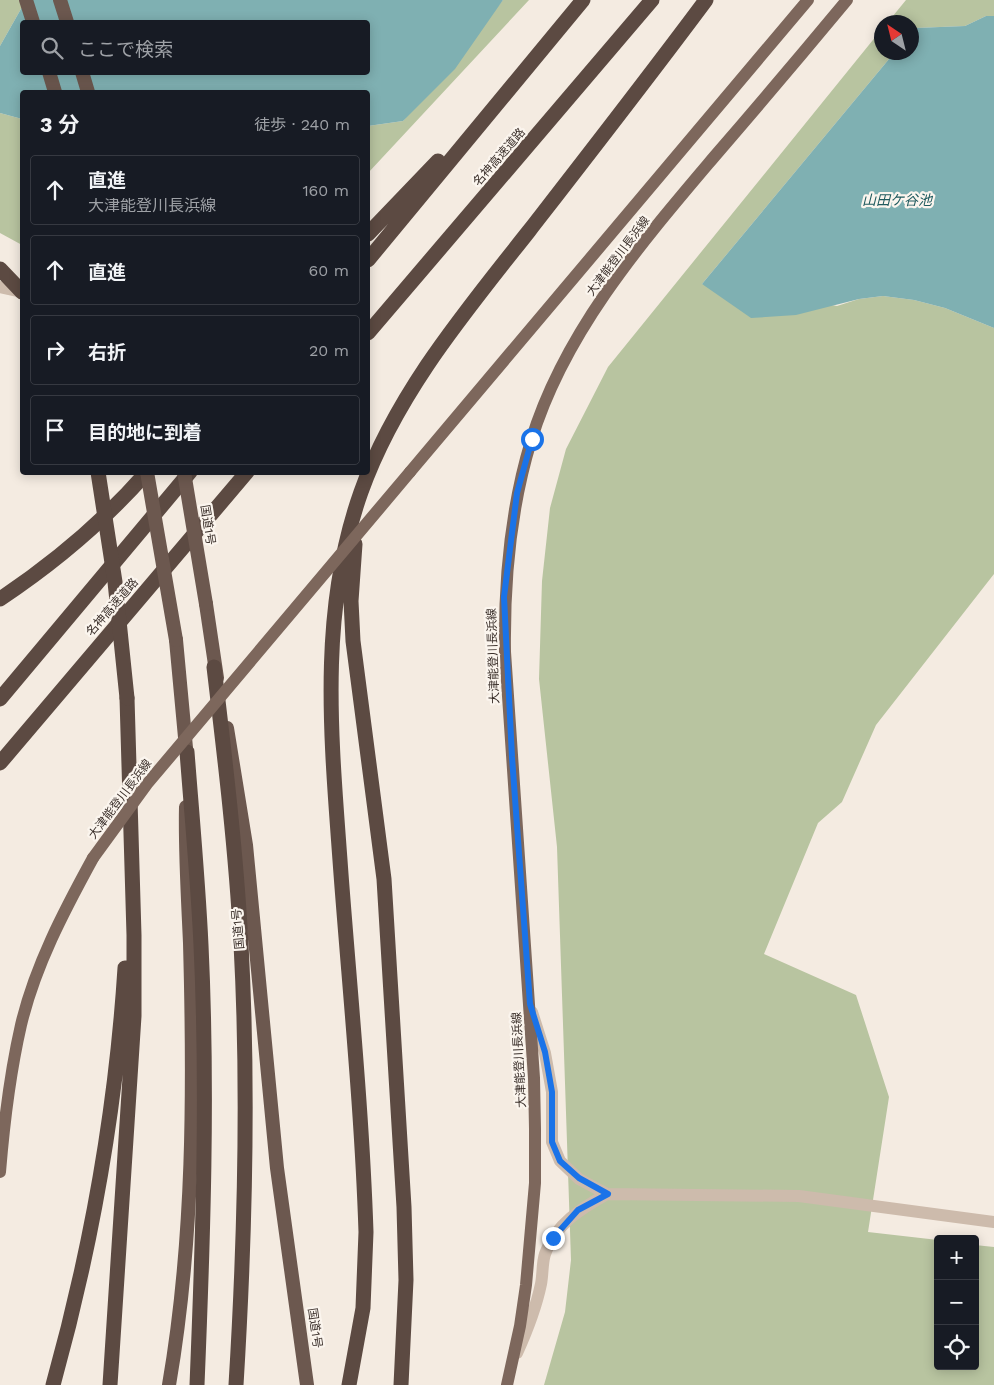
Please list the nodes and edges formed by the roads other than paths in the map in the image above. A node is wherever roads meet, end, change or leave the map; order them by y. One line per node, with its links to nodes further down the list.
1 (26, 0): 8 (highway)
2 (60, 0): 9 (highway)
3 (583, 0): 10 (highway)
4 (652, 0): 21 (highway, 名神高速道路)
5 (706, 0): 22 (highway)
6 (808, 0): 38 (main road, 大津能登川長浜線, bridge)
7 (847, 0): 37 (main road, 大津能登川長浜線)
8 (32, 20)
9 (66, 20)
10 (541, 50): 15 (highway); 16 (highway)
11 (50, 75): 13 (highway)
12 (83, 75): 14 (highway)
13 (54, 90)
14 (87, 90)
15 (370, 232)
16 (370, 258)
17 (0, 269): 19 (highway)
18 (0, 288): 20 (street)
19 (20, 290)
20 (20, 292)
21 (370, 331)
22 (379, 450): 23 (highway); 49 (highway)
23 (370, 471)
24 (98, 475): 36 (highway, bridge)
25 (144, 475): 31 (highway)
26 (148, 475): 34 (highway, bridge)
27 (184, 475): 32 (highway, 国道1号, bridge)
28 (187, 475): 33 (highway)
29 (245, 475): 35 (highway, 名神高速道路)
30 (368, 475): 48 (highway)
31 (0, 599)
32 (214, 666): 46 (highway); 47 (highway, 国道1号)
33 (0, 699)
34 (187, 752): 44 (highway); 45 (highway)
35 (0, 763)
36 (132, 861): 42 (highway); 43 (highway)
37 (530, 1004): 39 (street); 41 (main road, 大津能登川長浜線)
38 (0, 1172)
39 (608, 1194): 40 (street); 41 (street)
40 (994, 1222)
41 (511, 1367): 50 (main road, 大津能登川長浜線)
42 (53, 1385)
43 (110, 1385)
44 (169, 1385)
45 (197, 1385)
46 (236, 1385)
47 (307, 1385)
48 (349, 1385)
49 (401, 1385)
50 (506, 1385)

